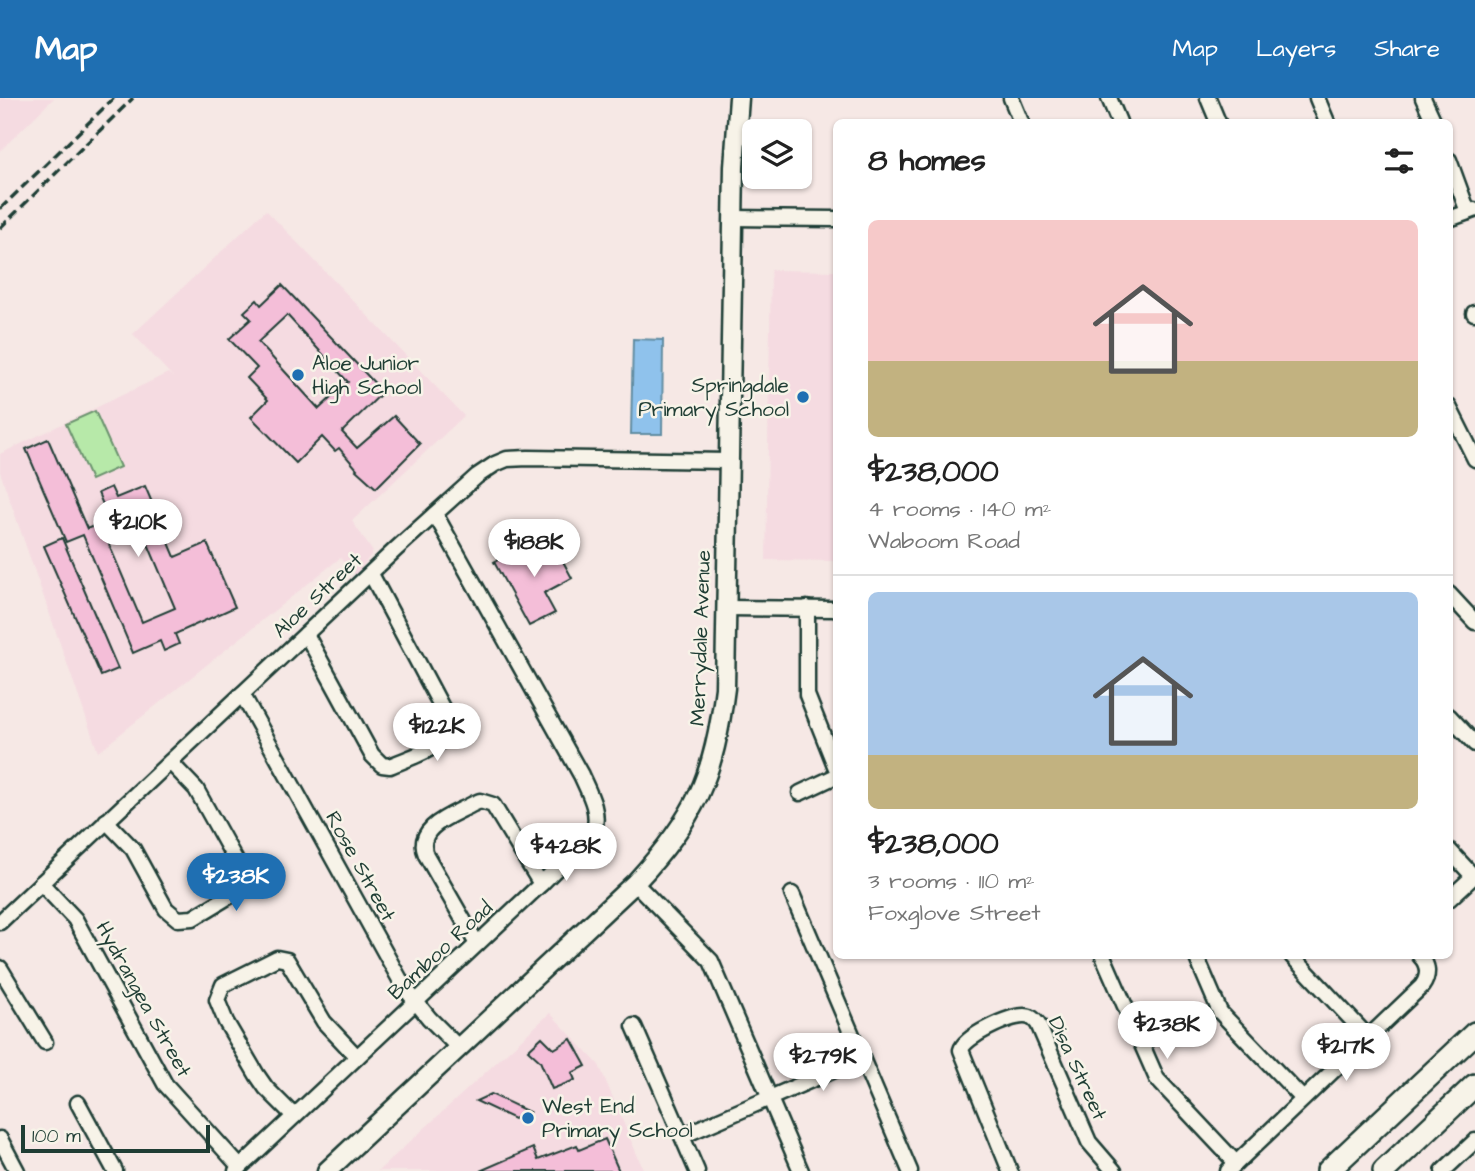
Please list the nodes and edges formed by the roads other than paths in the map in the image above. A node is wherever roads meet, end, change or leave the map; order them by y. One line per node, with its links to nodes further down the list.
1 (748, 98): 7 (street, Merrydale Avenue)
2 (1011, 98): 8 (street)
3 (1109, 98): 9 (street)
4 (1208, 98): 10 (street)
5 (1317, 98): 11 (street)
6 (1423, 98): 12 (street)
7 (739, 107): 15 (street, Merrydale Avenue)
8 (1020, 119)
9 (1118, 119)
10 (1217, 119)
11 (1326, 119)
12 (1433, 119)
13 (1453, 169): 14 (street)
14 (1471, 211): 16 (street)
15 (733, 218): 17 (street); 20 (street, Merrydale Avenue)
16 (1453, 218)
17 (833, 219)
18 (1453, 415): 19 (street)
19 (1475, 459)
20 (729, 461): 21 (street, Aloe Street); 24 (street, Merrydale Avenue)
21 (435, 514): 22 (street, Aloe Street); 41 (street, Bamboo Road)
22 (371, 574): 28 (street, Aloe Street); 28 (street)
23 (1453, 598): 27 (street)
24 (727, 608): 25 (street); 40 (street, Merrydale Avenue)
25 (807, 608): 26 (street); 32 (street)
26 (833, 609)
27 (1475, 622)
28 (306, 635): 29 (street, Aloe Street)
29 (242, 694): 33 (street, Aloe Street); 51 (street, Rose Street)
30 (1453, 720): 31 (street)
31 (1475, 744)
32 (833, 760)
33 (170, 762): 36 (street, Aloe Street); 36 (street)
34 (833, 777): 35 (street)
35 (800, 793)
36 (106, 821): 39 (street, Aloe Street)
37 (1453, 854): 38 (street)
38 (1474, 876): 43 (street)
39 (41, 883): 44 (street, Aloe Street); 68 (street, Hydrangea Street)
40 (635, 883): 56 (street, Merrydale Avenue); 60 (street)
41 (541, 884): 45 (street, Bamboo Road); 45 (street)
42 (792, 894): 58 (street)
43 (1453, 895)
44 (0, 922)
45 (477, 944): 51 (street, Bamboo Road)
46 (1104, 959): 67 (street)
47 (1197, 959): 61 (street)
48 (1295, 959): 54 (street)
49 (1422, 959): 54 (street)
50 (0, 968): 55 (street)
51 (415, 1002): 56 (street, Rose Street); 57 (street, Bamboo Road)
52 (634, 1026): 64 (street)
53 (1475, 1033): 77 (main road)
54 (1368, 1037): 61 (street)
55 (44, 1042)
56 (458, 1048): 71 (street, Merrydale Avenue)
57 (357, 1057): 63 (street, Bamboo Road); 63 (street)
58 (862, 1058): 60 (street); 74 (street)
59 (1475, 1085): 78 (main road)
60 (770, 1097): 64 (street); 73 (street)
61 (1303, 1099): 67 (street)
62 (78, 1103): 70 (street)
63 (294, 1116): 68 (street, Bamboo Road)
64 (682, 1136): 72 (street)
65 (0, 1139): 69 (street)
66 (1475, 1141): 79 (street)
67 (1232, 1167)
68 (238, 1169)
69 (18, 1171)
70 (115, 1171)
71 (327, 1171)
72 (697, 1171)
73 (802, 1171)
74 (910, 1171)
75 (1010, 1171): 76 (street, Disa Street)
76 (1114, 1171)
77 (1328, 1171)
78 (1384, 1171)
79 (1444, 1171)

